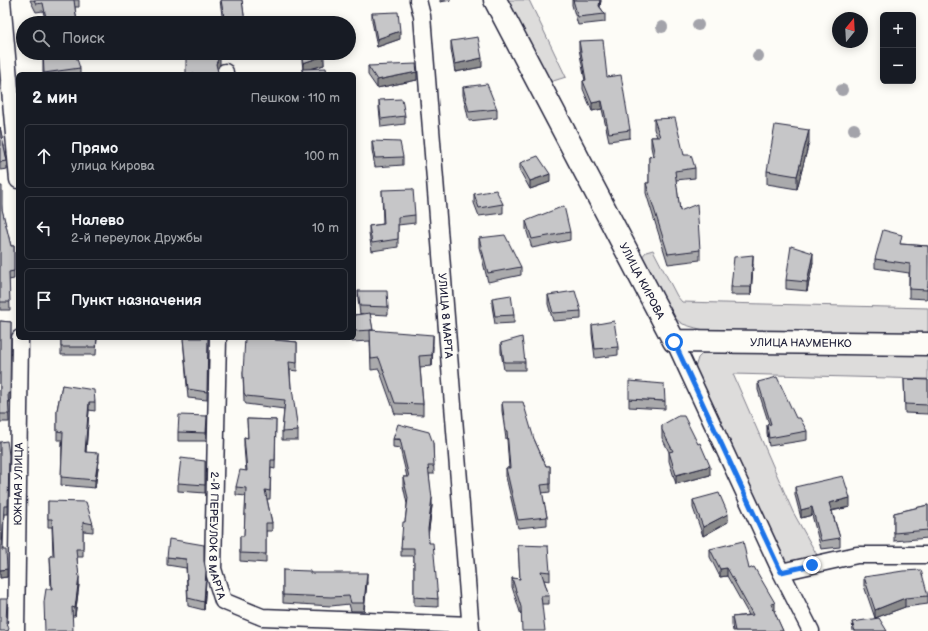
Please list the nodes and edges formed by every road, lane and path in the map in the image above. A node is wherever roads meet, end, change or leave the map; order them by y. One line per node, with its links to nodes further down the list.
1 (2, 0): 4 (street)
2 (418, 0): 11 (street, УЛИЦА 8 МАРТА)
3 (495, 0): 7 (main road, УЛИЦА КИРОВА)
4 (16, 158)
5 (20, 340): 12 (street, ЮЖНАЯ УЛИЦА)
6 (218, 340): 11 (street, 2-Й ПЕРЕУЛОК 8 МАРТА)
7 (674, 342): 8 (main road, УЛИЦА НАУМЕНКО); 10 (street, УЛИЦА КИРОВА)
8 (928, 344)
9 (928, 555): 10 (street)
10 (781, 572): 13 (street, УЛИЦА КИРОВА)
11 (470, 628)
12 (16, 631)
13 (811, 631)

